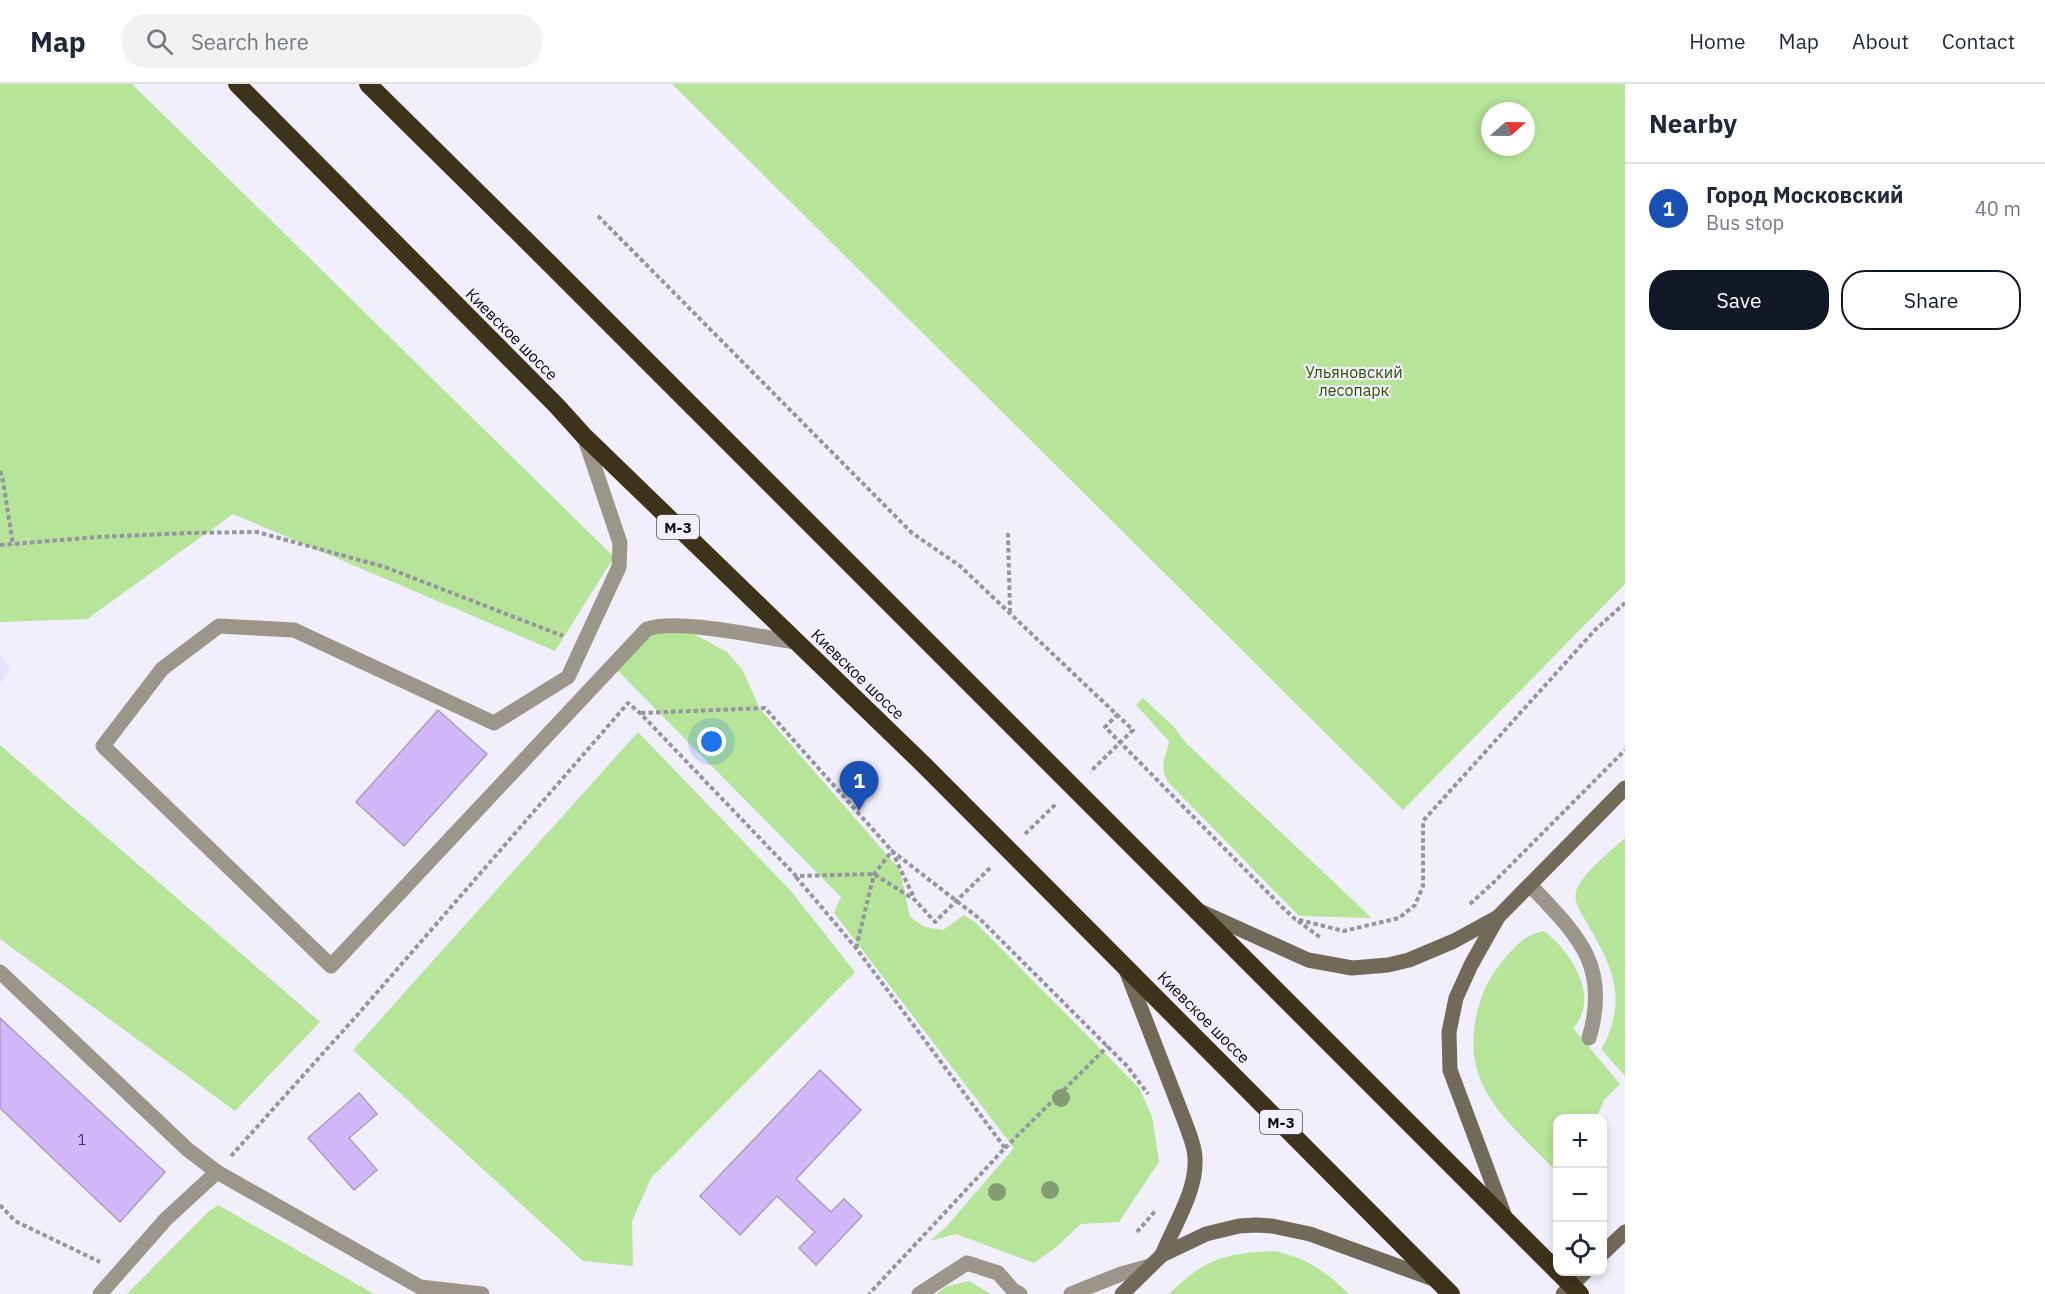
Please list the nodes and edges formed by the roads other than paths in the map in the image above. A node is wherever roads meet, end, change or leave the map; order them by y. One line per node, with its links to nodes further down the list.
1 (237, 84): 3 (highway, Киевское шоссе / М-3)
2 (368, 84): 7 (highway)
3 (584, 436): 4 (highway, Киевское шоссе / М-3); 4 (lane)
4 (795, 642): 9 (highway, Киевское шоссе / М-3)
5 (1625, 788): 6 (main road)
6 (1530, 885): 8 (main road); 11 (lane)
7 (1194, 907): 8 (main road); 13 (highway)
8 (1498, 917): 13 (main road)
9 (1124, 964): 16 (main road); 19 (highway, Киевское шоссе / М-3)
10 (0, 972): 12 (lane)
11 (1589, 1038)
12 (217, 1172): 21 (lane); 22 (lane)
13 (1506, 1220): 28 (highway)
14 (1625, 1232): 15 (main road)
15 (1607, 1249)
16 (1162, 1255): 17 (main road); 19 (main road)
17 (1150, 1266): 24 (lane); 25 (main road)
18 (1581, 1276): 27 (main road)
19 (1437, 1280): 26 (highway, Киевское шоссе / М-3)
20 (1015, 1293): 23 (lane)
21 (100, 1294)
22 (482, 1294)
23 (919, 1294)
24 (1071, 1294)
25 (1122, 1294)
26 (1451, 1294)
27 (1563, 1294)
28 (1580, 1294)

